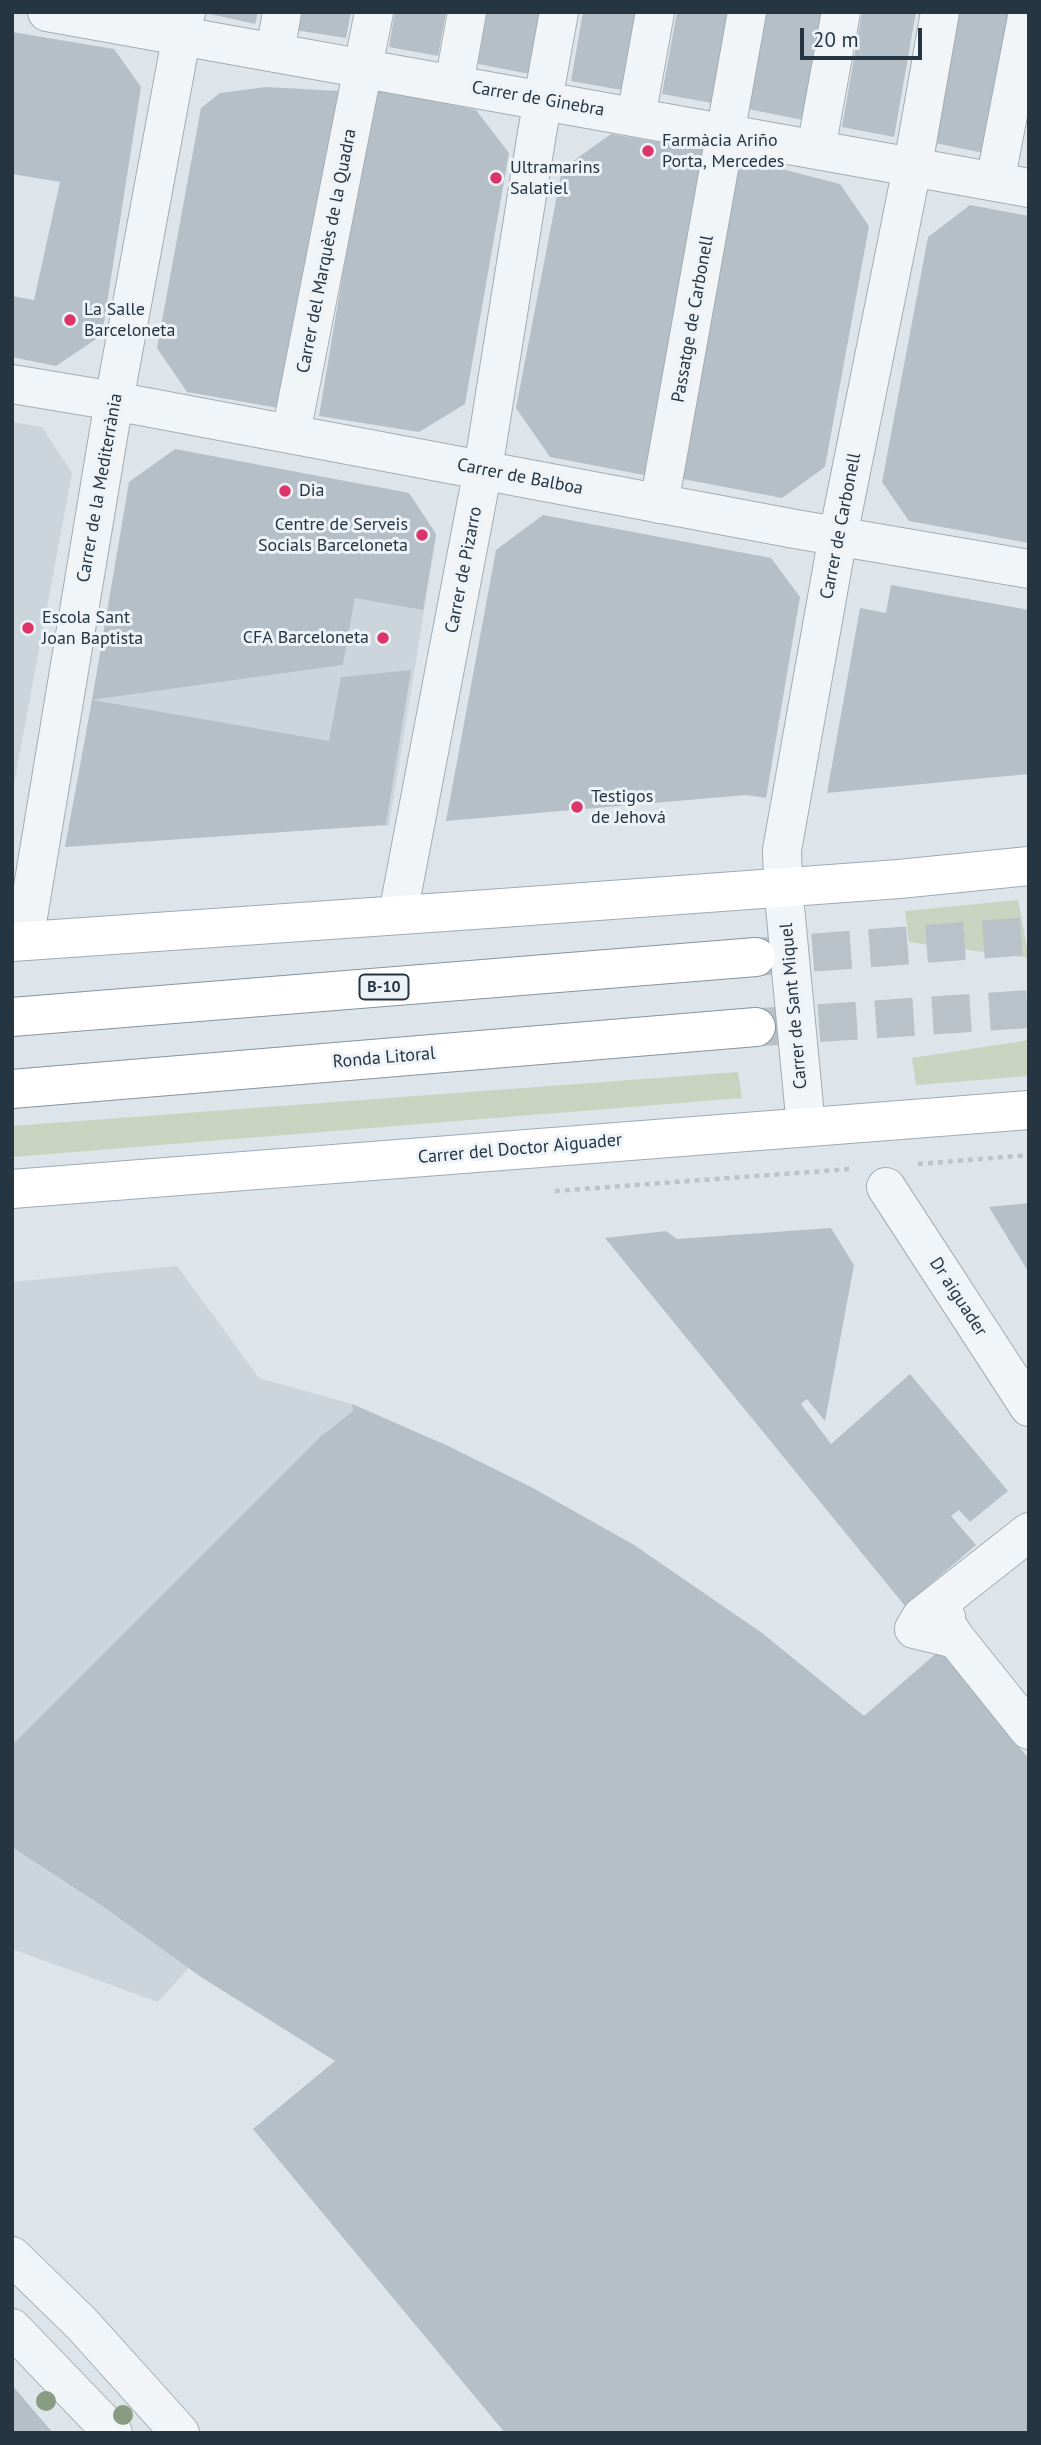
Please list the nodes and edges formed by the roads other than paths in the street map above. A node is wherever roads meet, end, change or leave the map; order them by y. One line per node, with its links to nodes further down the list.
1 (47, 12): 11 (street, Carrer de Ginebra)
2 (282, 12): 13 (street)
3 (374, 12): 14 (street, Carrer del Marquès de la Quadra)
4 (467, 12): 15 (street)
5 (559, 12): 16 (street, Carrer de Pizarro)
6 (655, 12): 17 (street)
7 (747, 12): 18 (street, Passatge de Carbonell)
8 (841, 12): 19 (street)
9 (940, 12): 20 (street)
10 (1028, 12): 21 (street)
11 (85, 16): 12 (street, Carrer de Ginebra)
12 (184, 24): 13 (street, Carrer de Ginebra); 23 (street, Carrer de la Mediterrània)
13 (275, 53): 14 (street, Carrer de Ginebra)
14 (364, 68): 15 (street, Carrer de Ginebra); 24 (street, Carrer del Marquès de la Quadra)
15 (454, 85): 16 (street, Carrer de Ginebra)
16 (543, 100): 17 (street, Carrer de Ginebra); 25 (street, Carrer de Pizarro)
17 (636, 117): 18 (street, Carrer de Ginebra)
18 (727, 133): 19 (street, Carrer de Ginebra); 26 (street, Passatge de Carbonell)
19 (816, 149): 20 (street, Carrer de Ginebra)
20 (912, 167): 21 (street, Carrer de Ginebra); 27 (street, Carrer de Carbonell)
21 (1012, 185)
22 (12, 384): 23 (street, Carrer de Balboa)
23 (114, 401): 24 (street, Carrer de Balboa); 32 (street, Carrer de la Mediterrània)
24 (291, 433): 25 (street, Carrer de Balboa)
25 (483, 469): 26 (street, Carrer de Balboa); 31 (street, Carrer de Pizarro)
26 (659, 504): 27 (street, Carrer de Balboa)
27 (838, 536): 28 (street, Carrer de Balboa); 30 (street, Carrer de Carbonell)
28 (1029, 569)
29 (1029, 866): 30 (main road)
30 (783, 886): 31 (main road); 38 (street, Carrer de Sant Miquel)
31 (398, 914): 32 (main road)
32 (18, 941)
33 (756, 957): 34 (main road, B-10)
34 (12, 1017)
35 (756, 1027): 36 (main road, Ronda Litoral)
36 (12, 1089)
37 (1029, 1110): 38 (main road, Carrer del Doctor Aiguader)
38 (806, 1127): 40 (main road, Carrer del Doctor Aiguader)
39 (886, 1187): 41 (street, Dr aiguader)
40 (12, 1189)
41 (1029, 1407)
42 (1029, 1532): 43 (street)
43 (957, 1588): 44 (street); 44 (street)
44 (956, 1639): 45 (street)
45 (1029, 1730)
46 (12, 2256): 49 (street)
47 (12, 2328): 48 (street)
48 (113, 2433)
49 (180, 2433)

